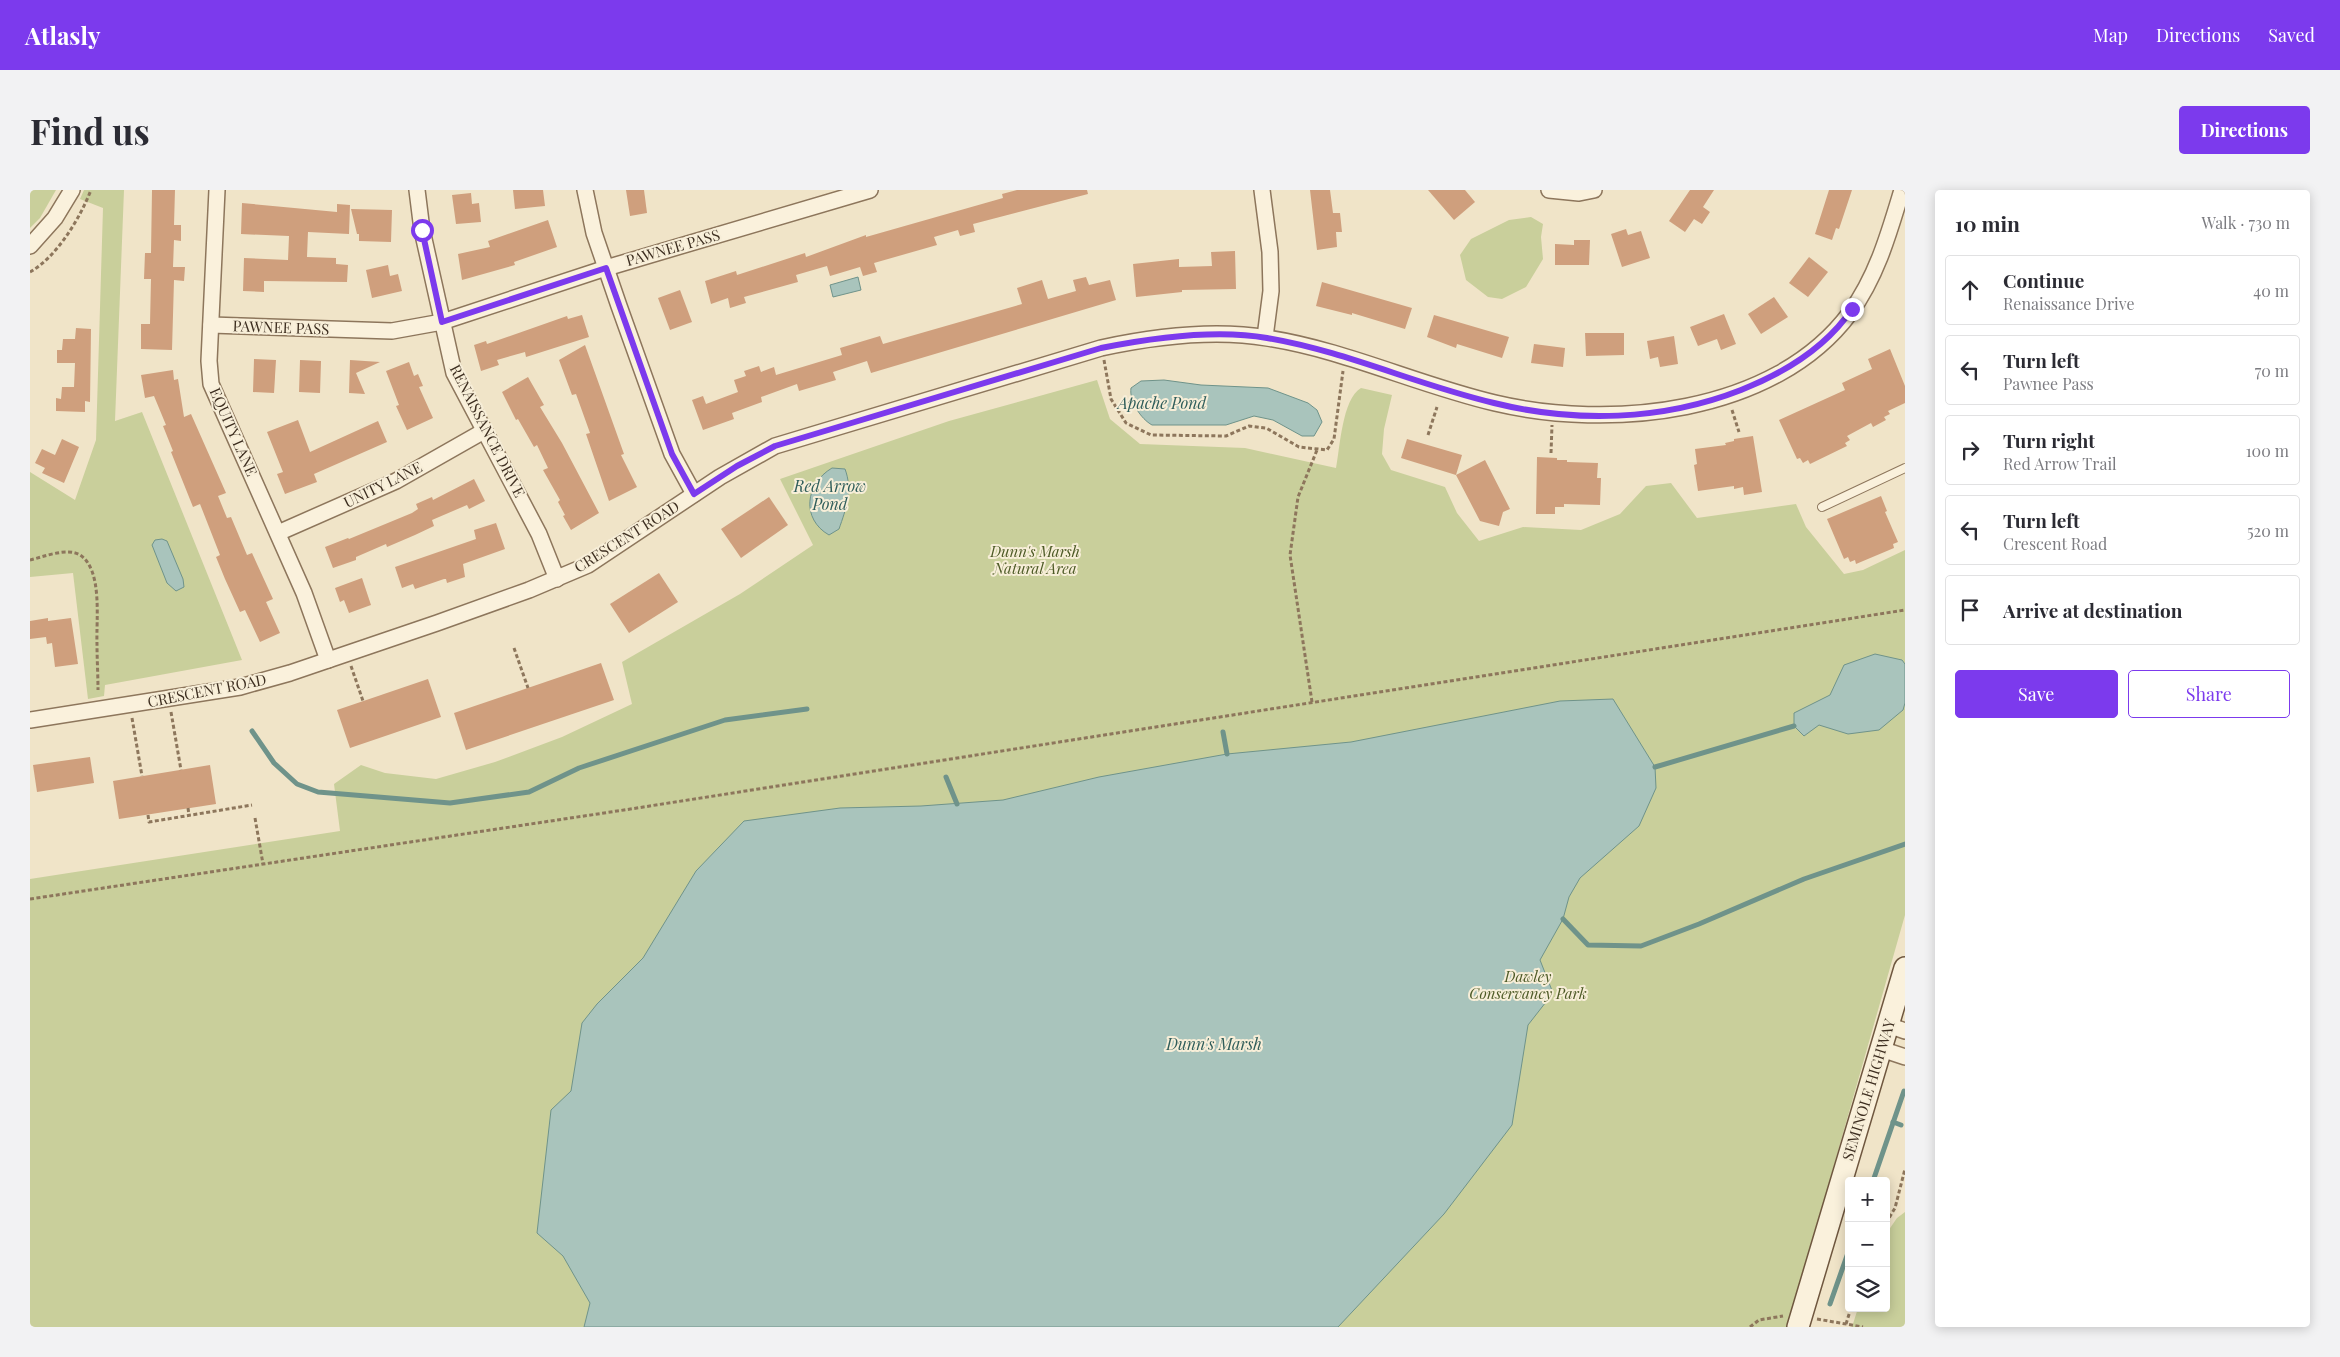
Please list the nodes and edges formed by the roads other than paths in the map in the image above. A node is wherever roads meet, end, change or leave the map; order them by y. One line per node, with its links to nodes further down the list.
1 (72, 190): 10 (street)
2 (217, 190): 13 (street, EQUITY LANE)
3 (417, 190): 12 (street, RENAISSANCE DRIVE)
4 (585, 190): 11 (street)
5 (870, 190): 11 (street, PAWNEE PASS)
6 (1262, 190): 14 (street)
7 (1549, 190): 8 (street)
8 (1594, 190)
9 (1902, 190): 14 (street, CRESCENT ROAD)
10 (30, 246)
11 (606, 268): 12 (street, PAWNEE PASS); 17 (street)
12 (442, 322): 13 (street, PAWNEE PASS); 15 (street, RENAISSANCE DRIVE)
13 (211, 325): 19 (street, EQUITY LANE)
14 (1266, 338): 17 (street, CRESCENT ROAD)
15 (484, 431): 19 (street, UNITY LANE); 20 (street, RENAISSANCE DRIVE)
16 (1905, 468): 18 (lane)
17 (694, 494): 20 (street, CRESCENT ROAD)
18 (1822, 507)
19 (278, 533): 21 (street, EQUITY LANE)
20 (557, 579): 21 (street, CRESCENT ROAD)
21 (328, 660): 22 (street, CRESCENT ROAD)
22 (30, 720)
23 (1905, 968): 24 (street, SEMINOLE HIGHWAY)
24 (1896, 1028): 25 (street, SEMINOLE HIGHWAY)
25 (1881, 1049): 26 (street); 27 (street, SEMINOLE HIGHWAY)
26 (1905, 1056)
27 (1800, 1320)

